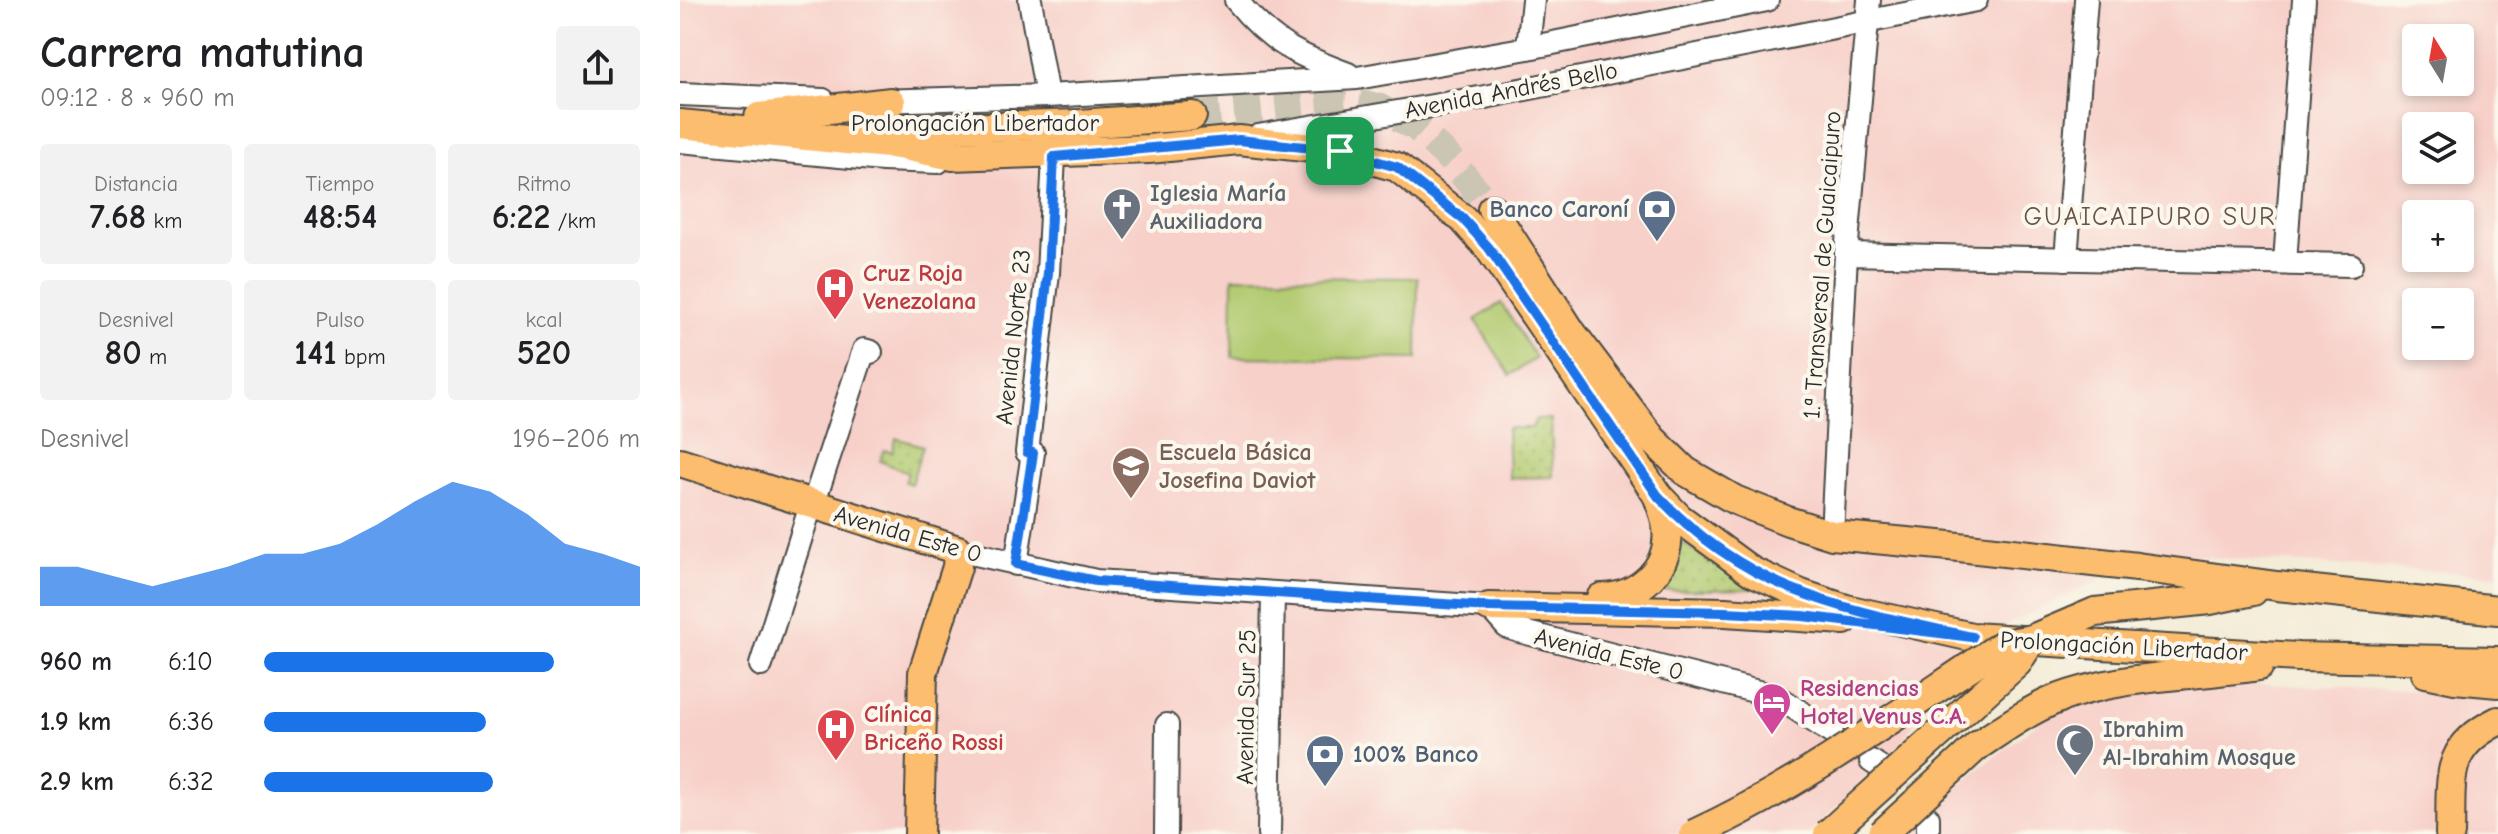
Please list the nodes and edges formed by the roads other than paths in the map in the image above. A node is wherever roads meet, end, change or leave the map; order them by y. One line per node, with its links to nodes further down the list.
1 (1030, 0): 12 (street)
2 (1236, 0): 10 (street)
3 (1533, 0): 9 (street)
4 (1767, 0): 9 (street, Avenida Andrés Bello)
5 (1976, 0): 8 (street, Avenida Andrés Bello)
6 (2086, 0): 24 (street)
7 (2304, 0): 25 (street)
8 (1867, 10): 18 (street, Avenida Andrés Bello); 23 (street, 1.ª Transversal de Guaicaipuro)
9 (1528, 48): 10 (street, Avenida Andrés Bello)
10 (1357, 78): 12 (street, Avenida Andrés Bello)
11 (680, 94): 13 (street, Avenida Andrés Bello)
12 (1047, 96): 13 (street, Avenida Andrés Bello)
13 (891, 102): 16 (main road)
14 (680, 113): 16 (main road)
15 (1192, 116): 16 (main road, Prolongación Libertador)
16 (759, 117)
17 (680, 124): 20 (main road, Avenida Andrés Bello)
18 (1239, 140): 20 (main road, Avenida Andrés Bello); 29 (main road, Prolongación Libertador)
19 (680, 141): 21 (street)
20 (1149, 149): 21 (street)
21 (1054, 157): 33 (street, Avenida Norte 23)
22 (1492, 209): 31 (main road)
23 (1846, 254): 24 (street); 31 (street, 1.ª Transversal de Guaicaipuro)
24 (2066, 259): 25 (street)
25 (2285, 262): 26 (street)
26 (2351, 265)
27 (866, 357): 30 (street)
28 (680, 462): 30 (main road, Avenida Este 0)
29 (1658, 496): 36 (main road); 38 (main road, Prolongación Libertador)
30 (812, 505): 32 (main road, Avenida Este 0); 43 (street)
31 (1832, 535): 34 (main road)
32 (958, 550): 33 (street, Avenida Este 0); 49 (main road)
33 (1016, 564): 35 (street, Avenida Este 0)
34 (2277, 586): 37 (main road); 39 (main road)
35 (1273, 593): 36 (street, Avenida Este 0); 48 (street, Avenida Sur 25)
36 (1489, 607): 38 (main road); 47 (street, Avenida Este 0)
37 (2498, 610)
38 (1972, 637): 40 (main road, Prolongación Libertador)
39 (2032, 639): 51 (main road, bridge); 52 (main road, bridge)
40 (2298, 657): 41 (main road); 53 (main road, bridge)
41 (2330, 658): 42 (main road); 44 (main road)
42 (2498, 661)
43 (761, 665)
44 (2498, 683)
45 (2498, 721): 54 (main road)
46 (1167, 725): 50 (street)
47 (1832, 733)
48 (1270, 830)
49 (919, 834)
50 (1166, 834)
51 (1694, 834)
52 (1828, 834)
53 (1882, 834)
54 (2450, 834)

